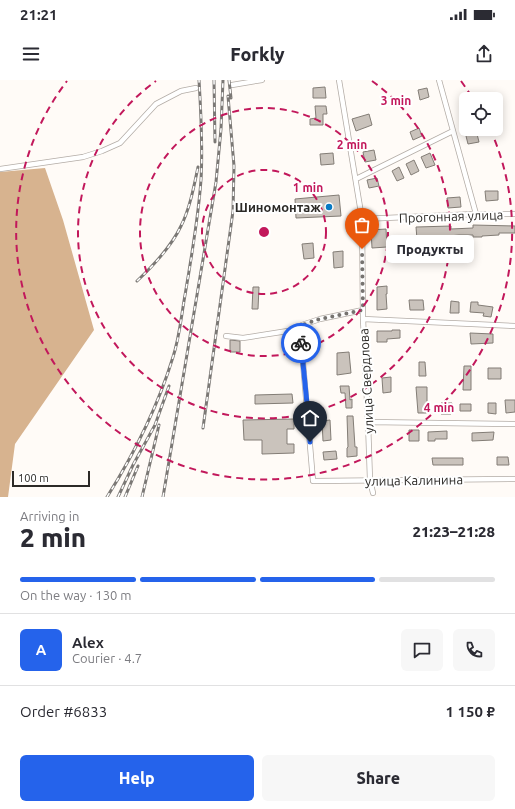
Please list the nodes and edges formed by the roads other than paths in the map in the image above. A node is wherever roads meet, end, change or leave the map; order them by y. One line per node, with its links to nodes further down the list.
1 (262, 80): 4 (street)
2 (339, 80): 8 (street, улица Свердлова)
3 (439, 80): 6 (street)
4 (232, 85)
5 (196, 88): 7 (street)
6 (453, 131): 8 (street); 9 (street)
7 (0, 169)
8 (356, 179): 11 (street, улица Свердлова)
9 (476, 214): 10 (street, Прогонная улица); 11 (street, Прогонная улица)
10 (515, 214)
11 (362, 219): 12 (street, улица Свердлова)
12 (363, 310): 13 (street, улица Свердлова); 15 (street)
13 (362, 318): 14 (street); 17 (street, улица Свердлова)
14 (515, 326)
15 (300, 327): 16 (street); 20 (street, улица Калинина)
16 (226, 336)
17 (368, 422): 18 (street); 20 (street, улица Свердлова)
18 (515, 424)
19 (515, 479): 20 (street, улица Калинина)
20 (370, 480): 21 (street, улица Свердлова)
21 (373, 492)

